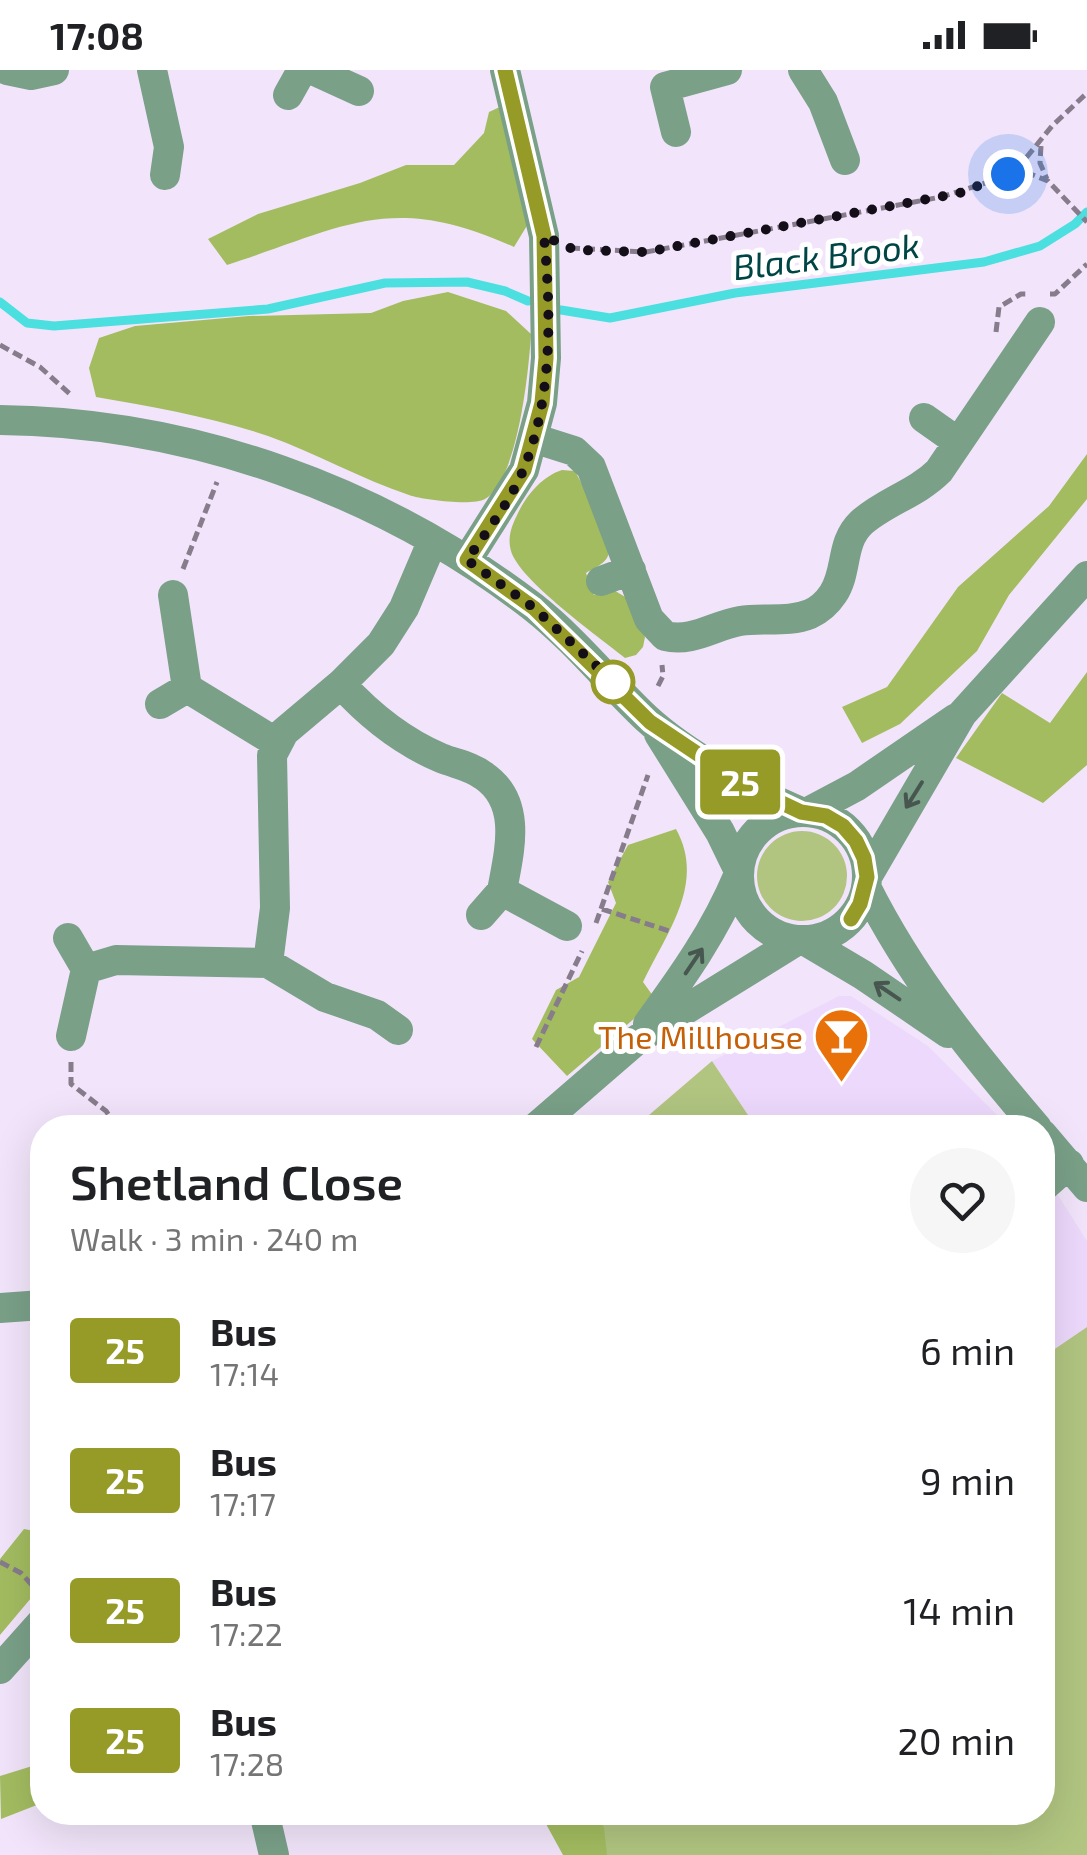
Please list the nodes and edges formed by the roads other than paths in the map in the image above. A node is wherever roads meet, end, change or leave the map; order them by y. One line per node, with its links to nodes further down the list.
1 (7, 70): 2 (street)
2 (54, 70)
3 (152, 70): 11 (street)
4 (313, 70): 8 (street)
5 (505, 70): 15 (street)
6 (727, 70): 9 (street)
7 (803, 70): 10 (street)
8 (359, 91)
9 (676, 132)
10 (845, 160)
11 (165, 175)
12 (1040, 322): 16 (street)
13 (924, 418): 16 (street)
14 (0, 420): 17 (street)
15 (534, 438): 18 (street); 19 (street)
16 (958, 442): 19 (street)
17 (433, 540): 18 (street); 23 (street)
18 (467, 560): 27 (street)
19 (630, 570): 21 (street)
20 (1087, 576): 26 (street)
21 (601, 581)
22 (173, 595): 24 (street)
23 (341, 684): 28 (street); 32 (street)
24 (187, 688): 25 (street); 28 (street)
25 (160, 704)
26 (962, 714): 29 (street); 31 (street, one-way to 31)
27 (650, 722): 29 (street); 30 (street)
28 (277, 742): 37 (street)
29 (804, 812): 30 (street); 31 (street)
30 (738, 872): 36 (street); 41 (street, one-way to 30)
31 (866, 882): 36 (street); 42 (street)
32 (502, 891): 33 (street); 34 (street)
33 (481, 915)
34 (580, 936)
35 (68, 938): 38 (street)
36 (801, 940): 41 (street); 42 (street, one-way to 36)
37 (268, 962): 38 (street); 39 (street)
38 (86, 970): 40 (street)
39 (398, 1030)
40 (71, 1036)
41 (638, 1039): 43 (street)
42 (967, 1046): 44 (street)
43 (550, 1115)
44 (1026, 1115)
45 (1055, 1149): 46 (street)
46 (1078, 1176)
47 (30, 1305): 48 (street)
48 (0, 1308)
49 (30, 1635): 50 (street)
50 (0, 1668)
51 (267, 1825): 52 (street)
52 (274, 1855)

